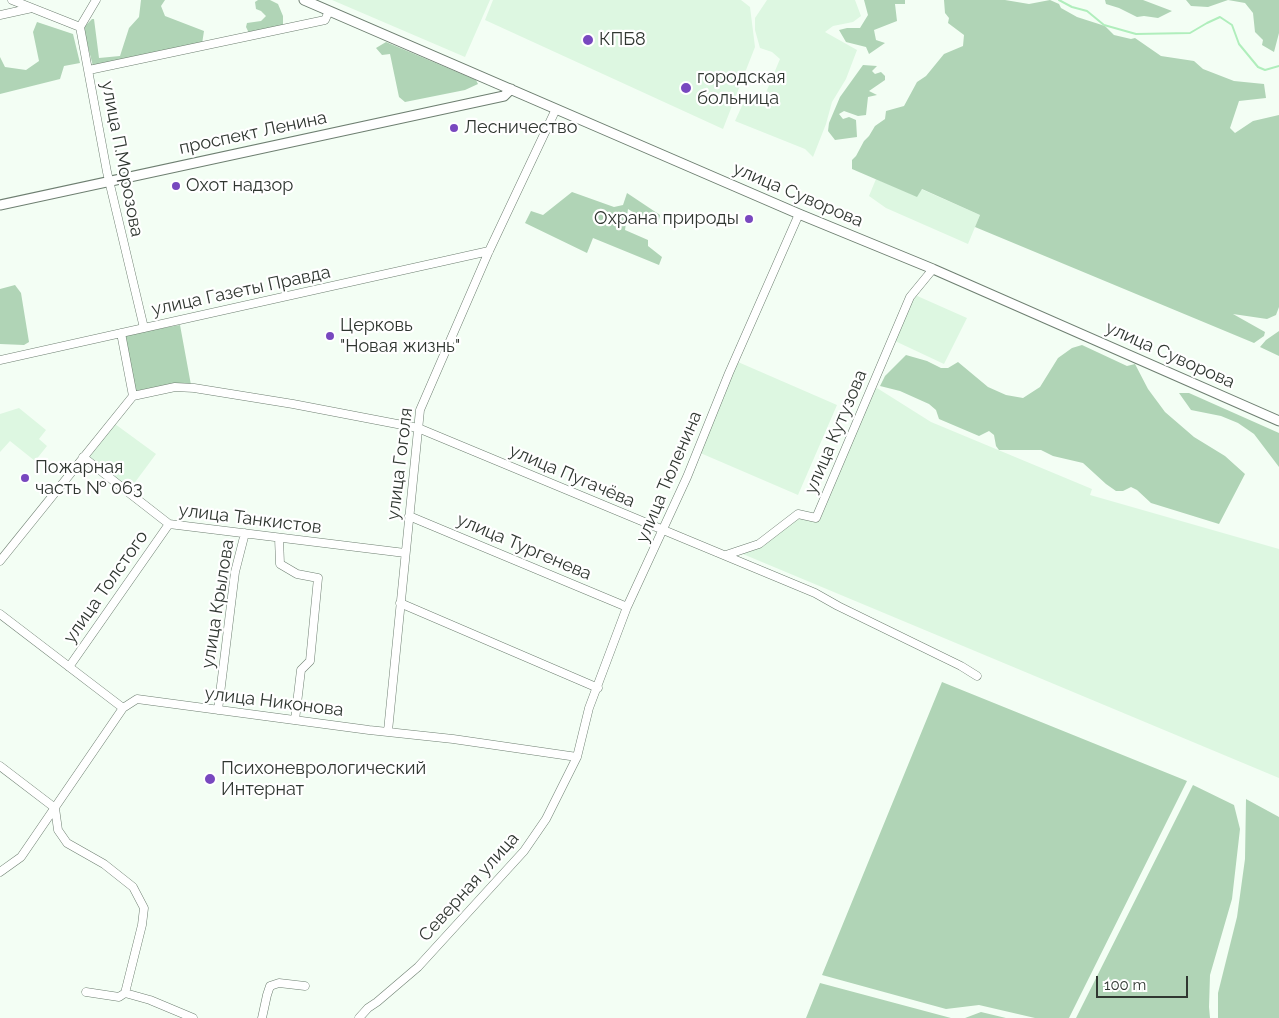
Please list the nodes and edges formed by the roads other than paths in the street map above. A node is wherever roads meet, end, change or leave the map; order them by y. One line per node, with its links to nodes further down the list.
1 (12, 0): 4 (street)
2 (96, 0): 7 (street)
3 (304, 0): 5 (main road, улица Суворова)
4 (32, 8): 6 (street); 7 (street)
5 (329, 11): 8 (street); 9 (main road, улица Суворова)
6 (0, 14)
7 (80, 28): 8 (street, улица П.Морозова)
8 (89, 70): 11 (street, улица П.Морозова)
9 (511, 89): 10 (main road, улица Суворова); 11 (main road, проспект Ленина)
10 (556, 110): 13 (main road, улица Суворова); 14 (street, улица Гоголя)
11 (110, 181): 12 (main road, проспект Ленина); 16 (street, улица П.Морозова)
12 (0, 205)
13 (799, 214): 15 (main road, улица Суворова); 25 (street, улица Тюленина)
14 (489, 251): 16 (street, улица Газеты Правда); 21 (street, улица Гоголя)
15 (933, 269): 20 (main road, улица Суворова); 29 (street, улица Кутузова)
16 (144, 328): 17 (street, улица Газеты Правда)
17 (121, 333): 18 (street, улица Газеты Правда); 19 (street)
18 (0, 360)
19 (133, 396): 21 (street, улица Пугачёва); 22 (street)
20 (1279, 421)
21 (418, 428): 23 (street, улица Гоголя); 25 (street, улица Пугачёва)
22 (83, 457): 24 (street, улица Танкистов); 30 (street)
23 (409, 516): 28 (street, улица Гоголя); 32 (street, улица Тургенева)
24 (169, 524): 26 (street, улица Танкистов); 34 (street, улица Толстого)
25 (664, 530): 29 (street, улица Пугачёва); 32 (street, улица Тюленина)
26 (245, 533): 27 (street, улица Танкистов); 38 (street, улица Крылова)
27 (279, 538): 28 (street, улица Танкистов); 39 (street)
28 (405, 553): 31 (street, улица Гоголя)
29 (726, 555): 35 (street, улица Пугачёва)
30 (0, 561)
31 (400, 603): 36 (street); 40 (street, улица Гоголя)
32 (627, 607): 36 (street, улица Тюленина)
33 (0, 614): 34 (street)
34 (68, 667): 37 (street)
35 (977, 676)
36 (598, 688): 41 (street, улица Тюленина)
37 (123, 708): 38 (street, улица Никонова); 43 (street)
38 (218, 710): 39 (street, улица Никонова)
39 (295, 720): 40 (street, улица Никонова)
40 (388, 731): 41 (street, улица Никонова)
41 (577, 757): 50 (street, Северная улица)
42 (1, 768): 43 (street)
43 (55, 808): 44 (street); 47 (street)
44 (0, 872)
45 (305, 986): 49 (street)
46 (86, 992): 47 (street)
47 (125, 993): 48 (street)
48 (193, 1018)
49 (262, 1018)
50 (359, 1018)

